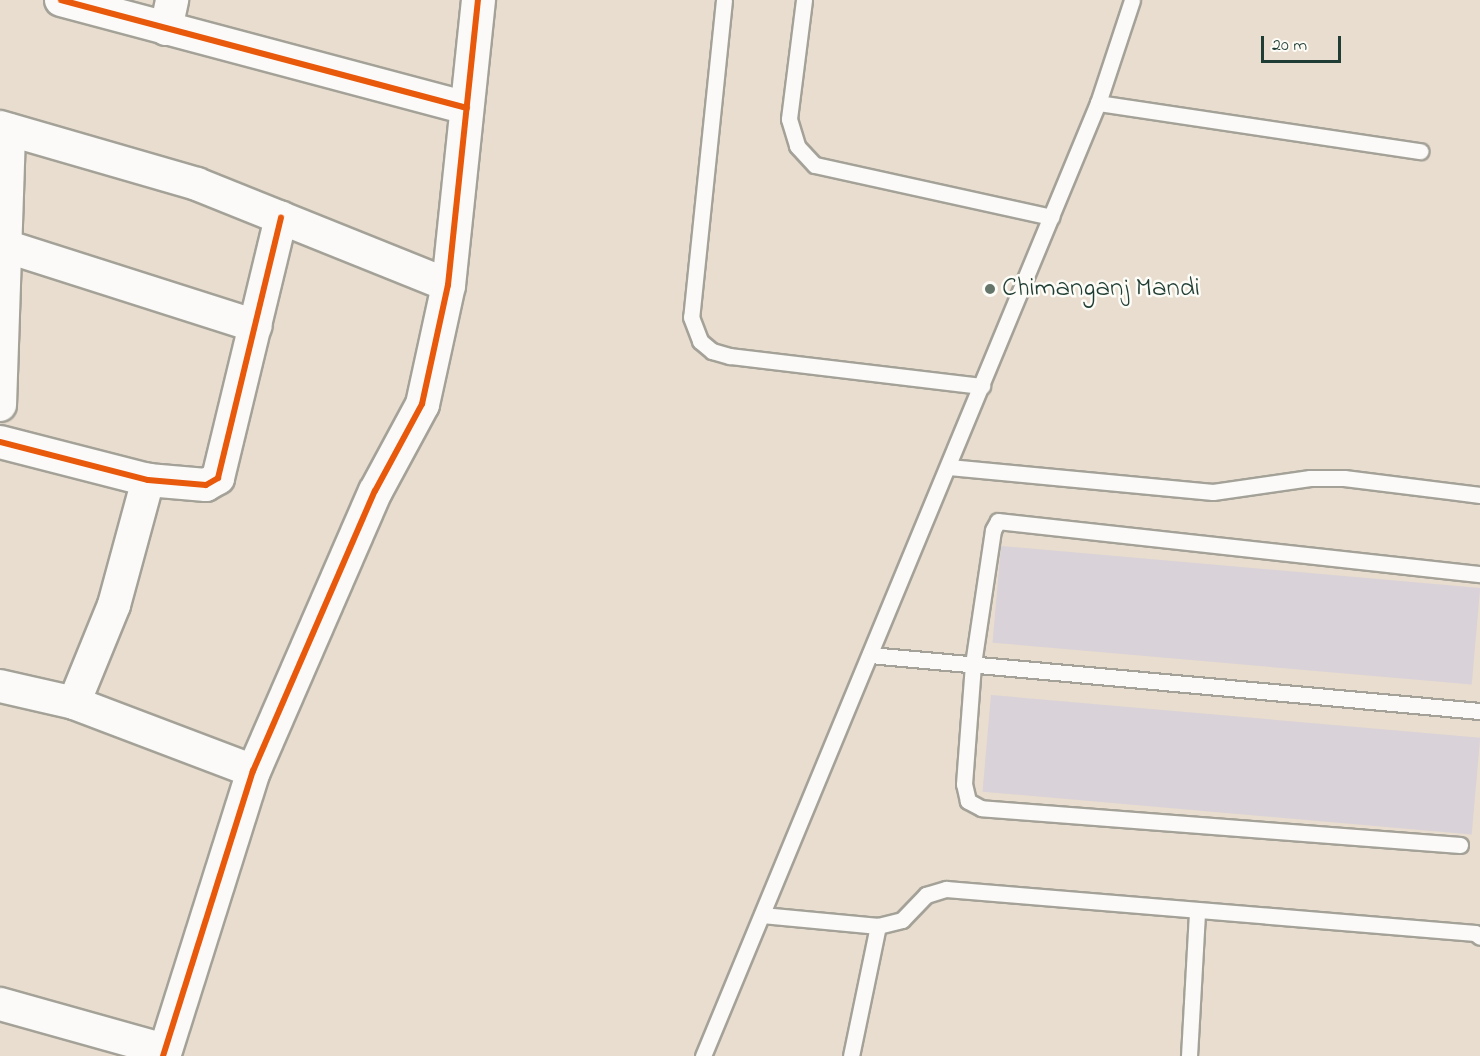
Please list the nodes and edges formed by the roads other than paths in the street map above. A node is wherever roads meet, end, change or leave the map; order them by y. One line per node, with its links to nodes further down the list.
1 (61, 0): 6 (street)
2 (724, 0): 16 (lane)
3 (804, 0): 11 (lane)
4 (1132, 0): 7 (lane)
5 (480, 8): 8 (street)
6 (169, 14): 8 (street)
7 (1098, 103): 10 (lane); 11 (lane)
8 (466, 108): 14 (street)
9 (5, 129): 12 (street); 13 (street)
10 (1420, 151)
11 (1051, 217): 16 (lane)
12 (281, 218): 14 (street); 15 (street)
13 (5, 246): 15 (street); 17 (street)
14 (448, 285): 28 (street)
15 (256, 326): 20 (street)
16 (982, 386): 19 (lane)
17 (0, 405)
18 (0, 442): 20 (street)
19 (949, 467): 21 (lane); 23 (lane)
20 (148, 480): 26 (street)
21 (1480, 495)
22 (1480, 574): 24 (lane)
23 (870, 655): 24 (lane); 31 (lane)
24 (974, 664): 27 (lane); 29 (lane)
25 (0, 686): 26 (street)
26 (74, 703): 28 (street)
27 (1480, 711)
28 (253, 771): 35 (street)
29 (1460, 846)
30 (1197, 911): 32 (lane); 33 (lane); 38 (lane)
31 (762, 915): 32 (lane); 36 (lane)
32 (878, 926): 37 (lane)
33 (1480, 937)
34 (0, 1004): 35 (street)
35 (164, 1053)
36 (703, 1056)
37 (851, 1056)
38 (1189, 1056)

